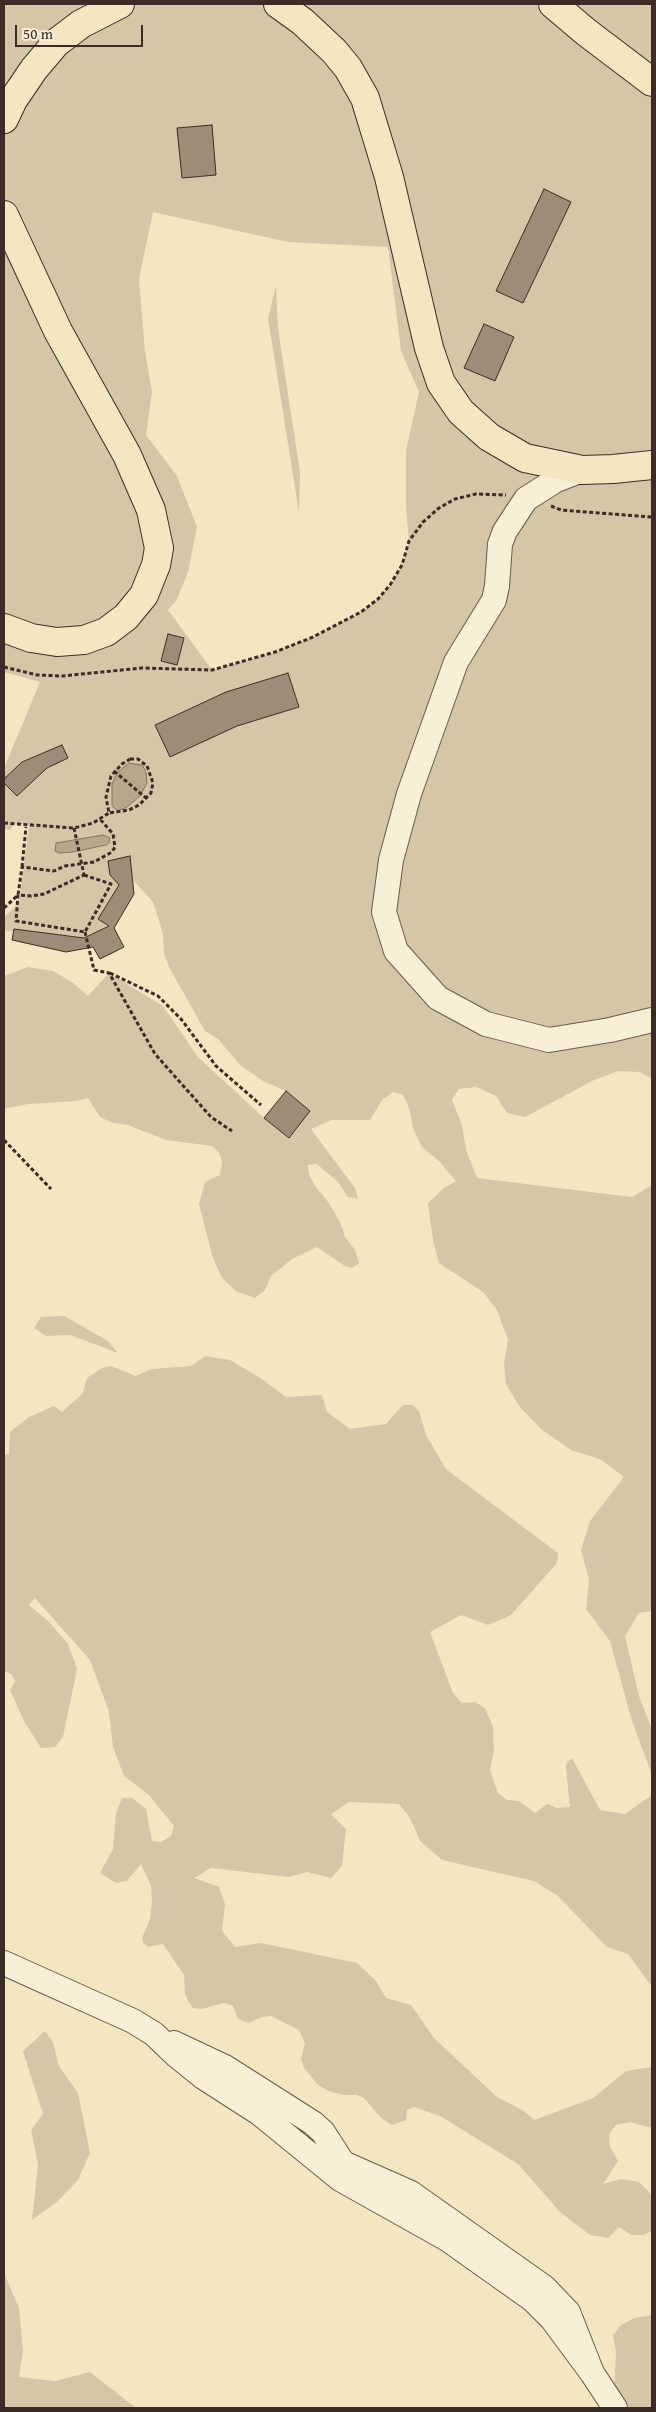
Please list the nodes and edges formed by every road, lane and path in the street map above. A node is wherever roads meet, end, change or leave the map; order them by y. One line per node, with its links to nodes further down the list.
1 (120, 4): 5 (main road)
2 (278, 4): 8 (main road)
3 (553, 4): 4 (main road)
4 (652, 82)
5 (4, 119)
6 (4, 215): 11 (main road)
7 (652, 465): 8 (main road)
8 (582, 470): 9 (street)
9 (526, 499): 10 (path); 12 (path); 27 (street)
10 (652, 517)
11 (4, 628)
12 (4, 667)
13 (114, 772): 14 (path); 14 (path); 15 (path)
14 (146, 798): 15 (path)
15 (109, 814): 16 (path)
16 (100, 820): 19 (path); 20 (path)
17 (4, 823): 18 (path)
18 (26, 827): 19 (path); 21 (path)
19 (74, 828): 20 (path)
20 (81, 865): 21 (path); 22 (path)
21 (22, 867): 23 (path)
22 (84, 875): 23 (path); 25 (path)
23 (18, 895): 24 (path); 25 (path)
24 (4, 908)
25 (85, 932): 26 (path)
26 (109, 973): 28 (path); 29 (path)
27 (652, 1020)
28 (261, 1105)
29 (232, 1130)
30 (4, 1140): 31 (path)
31 (50, 1189)
32 (4, 1962): 33 (street)
33 (615, 2408)

